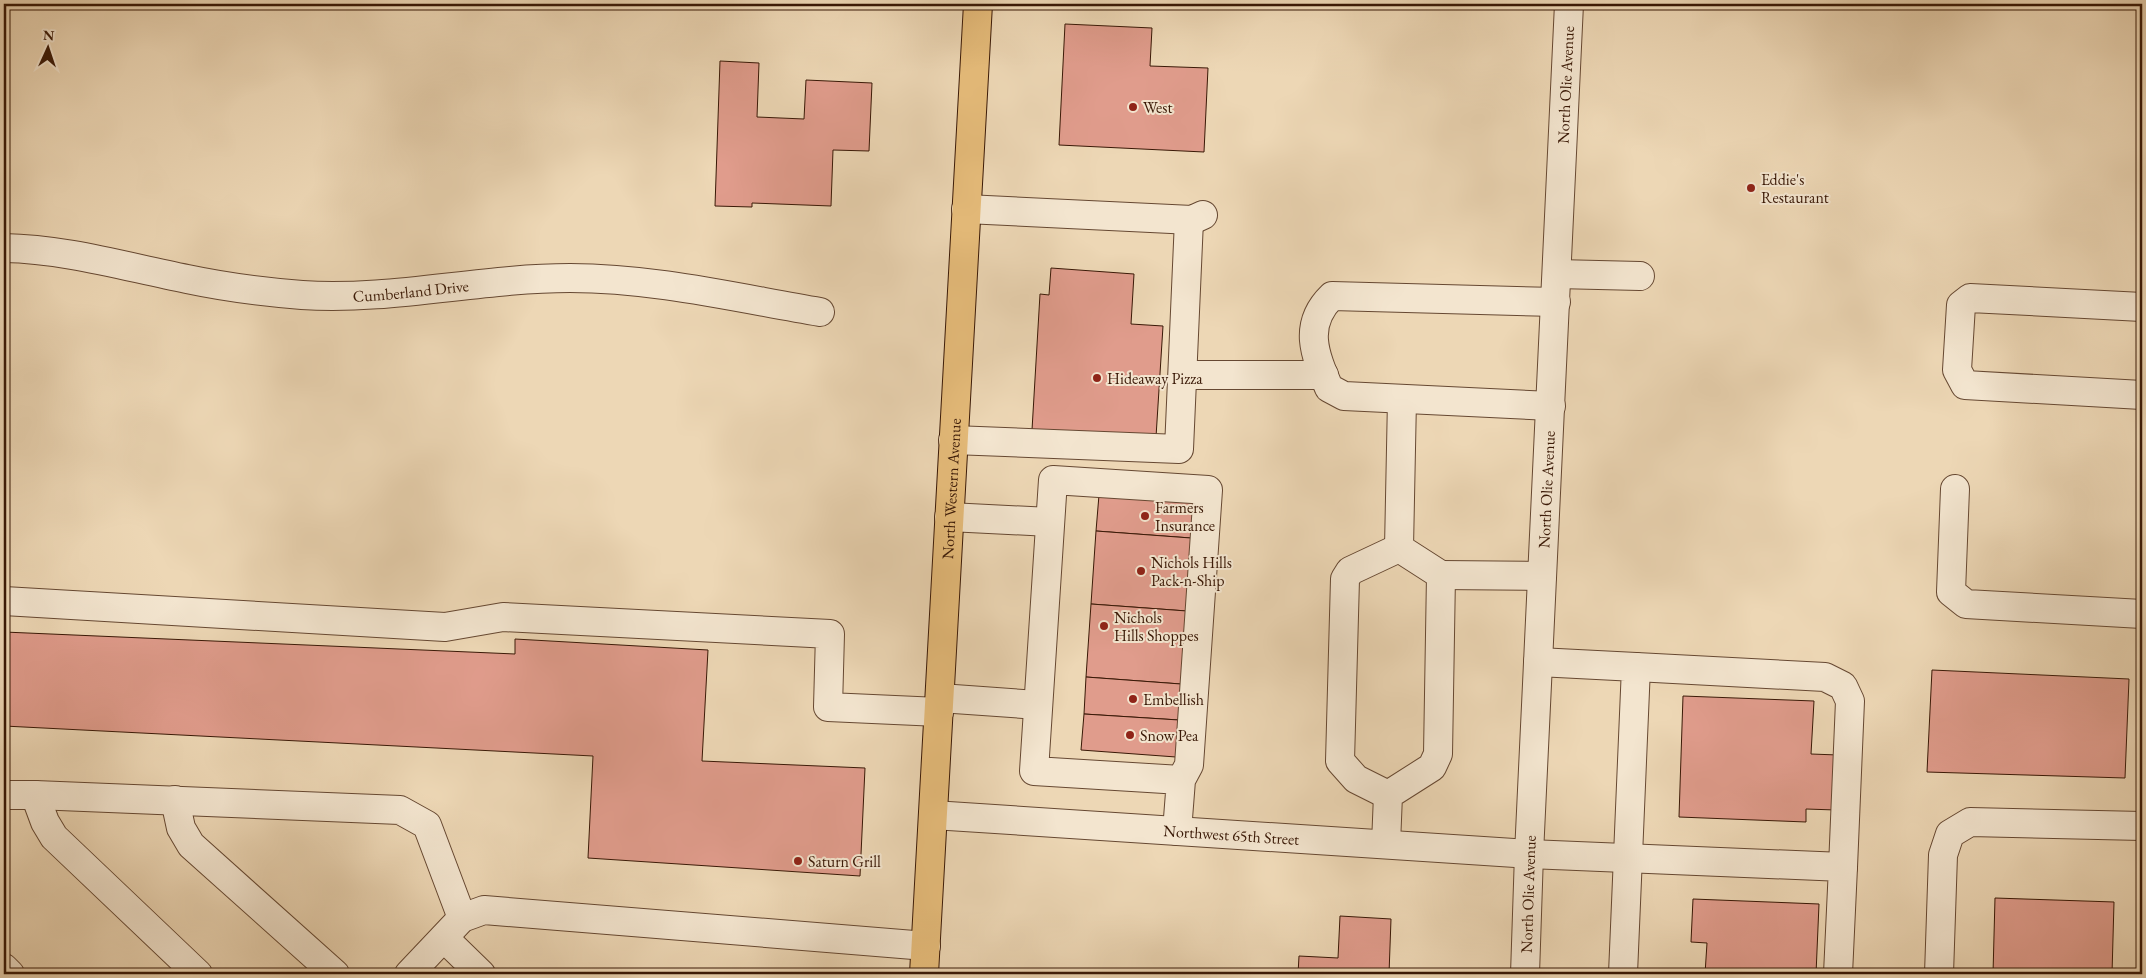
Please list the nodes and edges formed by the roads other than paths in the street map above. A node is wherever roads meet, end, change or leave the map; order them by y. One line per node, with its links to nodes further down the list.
1 (978, 4): 3 (main road, North Western Avenue)
2 (1570, 4): 5 (street, North Olie Avenue)
3 (966, 208): 10 (street); 15 (main road, North Western Avenue)
4 (4, 248): 9 (street, Cumberland Drive)
5 (1556, 274): 6 (street); 7 (street, North Olie Avenue)
6 (1640, 276)
7 (1556, 302): 11 (street); 14 (street, North Olie Avenue)
8 (2142, 307): 12 (street)
9 (820, 312)
10 (1183, 375): 11 (street); 15 (street)
11 (1324, 375): 13 (street)
12 (2142, 395)
13 (1402, 399): 14 (street); 19 (street)
14 (1550, 406): 21 (street, North Olie Avenue)
15 (953, 440): 17 (main road, North Western Avenue)
16 (1955, 489): 23 (street)
17 (949, 517): 18 (street); 26 (main road, North Western Avenue)
18 (1050, 522): 27 (street); 28 (street)
19 (1399, 548): 20 (street); 30 (street)
20 (1441, 576): 21 (street); 30 (street)
21 (1542, 576): 24 (street, North Olie Avenue)
22 (4, 601): 26 (street)
23 (2142, 614)
24 (1538, 662): 25 (street); 37 (street, North Olie Avenue)
25 (1636, 667): 38 (street); 39 (street)
26 (939, 705): 27 (street); 33 (main road, North Western Avenue)
27 (1038, 705): 28 (street)
28 (1181, 780): 35 (street)
29 (36, 794): 31 (street); 32 (street); 45 (street)
30 (1388, 794): 36 (street)
31 (4, 795)
32 (175, 800): 40 (street); 46 (street)
33 (933, 815): 35 (street, Northwest 65th Street); 42 (main road, North Western Avenue)
34 (2142, 826): 53 (street)
35 (1178, 831): 36 (street, Northwest 65th Street)
36 (1386, 844): 37 (street, Northwest 65th Street)
37 (1529, 854): 38 (street, Northwest 65th Street); 50 (street, North Olie Avenue)
38 (1627, 857): 39 (street, Northwest 65th Street); 51 (street)
39 (1843, 867): 52 (street)
40 (462, 918): 41 (street); 42 (street)
41 (444, 938): 47 (street); 48 (street)
42 (926, 946): 49 (main road, North Western Avenue)
43 (4, 968): 44 (street)
44 (10, 974)
45 (198, 974)
46 (335, 974)
47 (409, 974)
48 (481, 974)
49 (924, 974)
50 (1525, 974)
51 (1623, 974)
52 (1838, 974)
53 (1939, 974)

